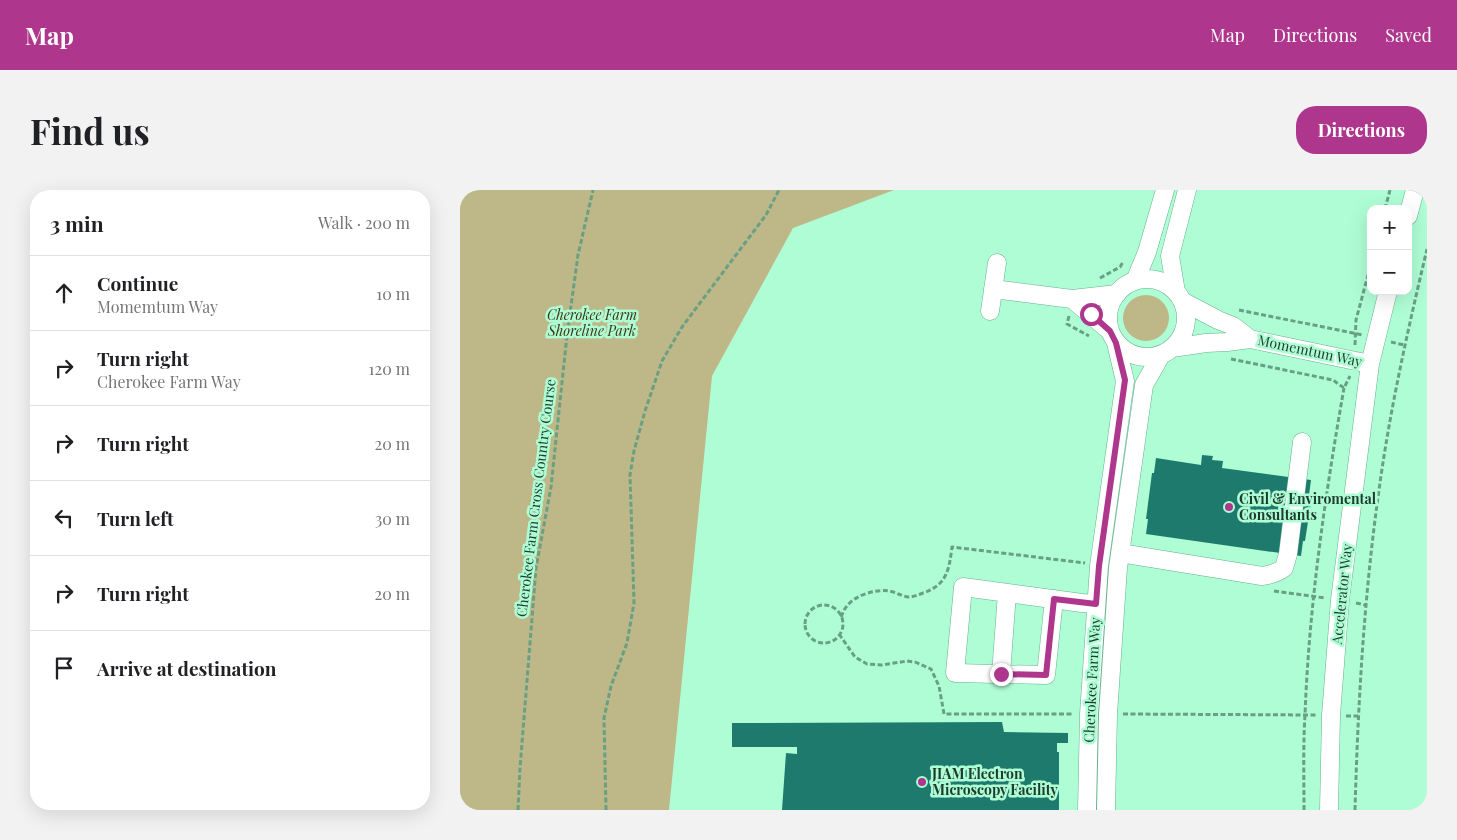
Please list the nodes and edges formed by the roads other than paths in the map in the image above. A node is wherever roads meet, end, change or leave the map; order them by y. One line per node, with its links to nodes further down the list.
1 (1165, 190): 6 (street)
2 (1187, 190): 10 (street)
3 (1415, 190): 4 (street)
4 (1411, 205)
5 (997, 263): 7 (street)
6 (1135, 282): 8 (street); 10 (street)
7 (993, 288): 11 (street); 12 (street)
8 (1116, 294): 11 (street); 13 (street)
9 (1387, 295): 16 (street, Accelerator Way)
10 (1179, 296): 14 (street, Momemtum Way); 15 (street)
11 (1072, 299): 13 (street)
12 (990, 311)
13 (1113, 337): 15 (street); 21 (street, Cherokee Farm Way)
14 (1250, 339): 15 (street, Momemtum Way); 16 (street, Momemtum Way)
15 (1166, 352): 18 (street, Cherokee Farm Way)
16 (1362, 362): 25 (street, Accelerator Way)
17 (1302, 442): 18 (street)
18 (1120, 553): 24 (street, Cherokee Farm Way)
19 (1008, 593): 20 (street); 22 (street); 22 (street)
20 (1054, 599): 21 (street); 22 (street)
21 (1096, 604): 23 (street, Cherokee Farm Way)
22 (1001, 674)
23 (1087, 810)
24 (1106, 810)
25 (1329, 810)

